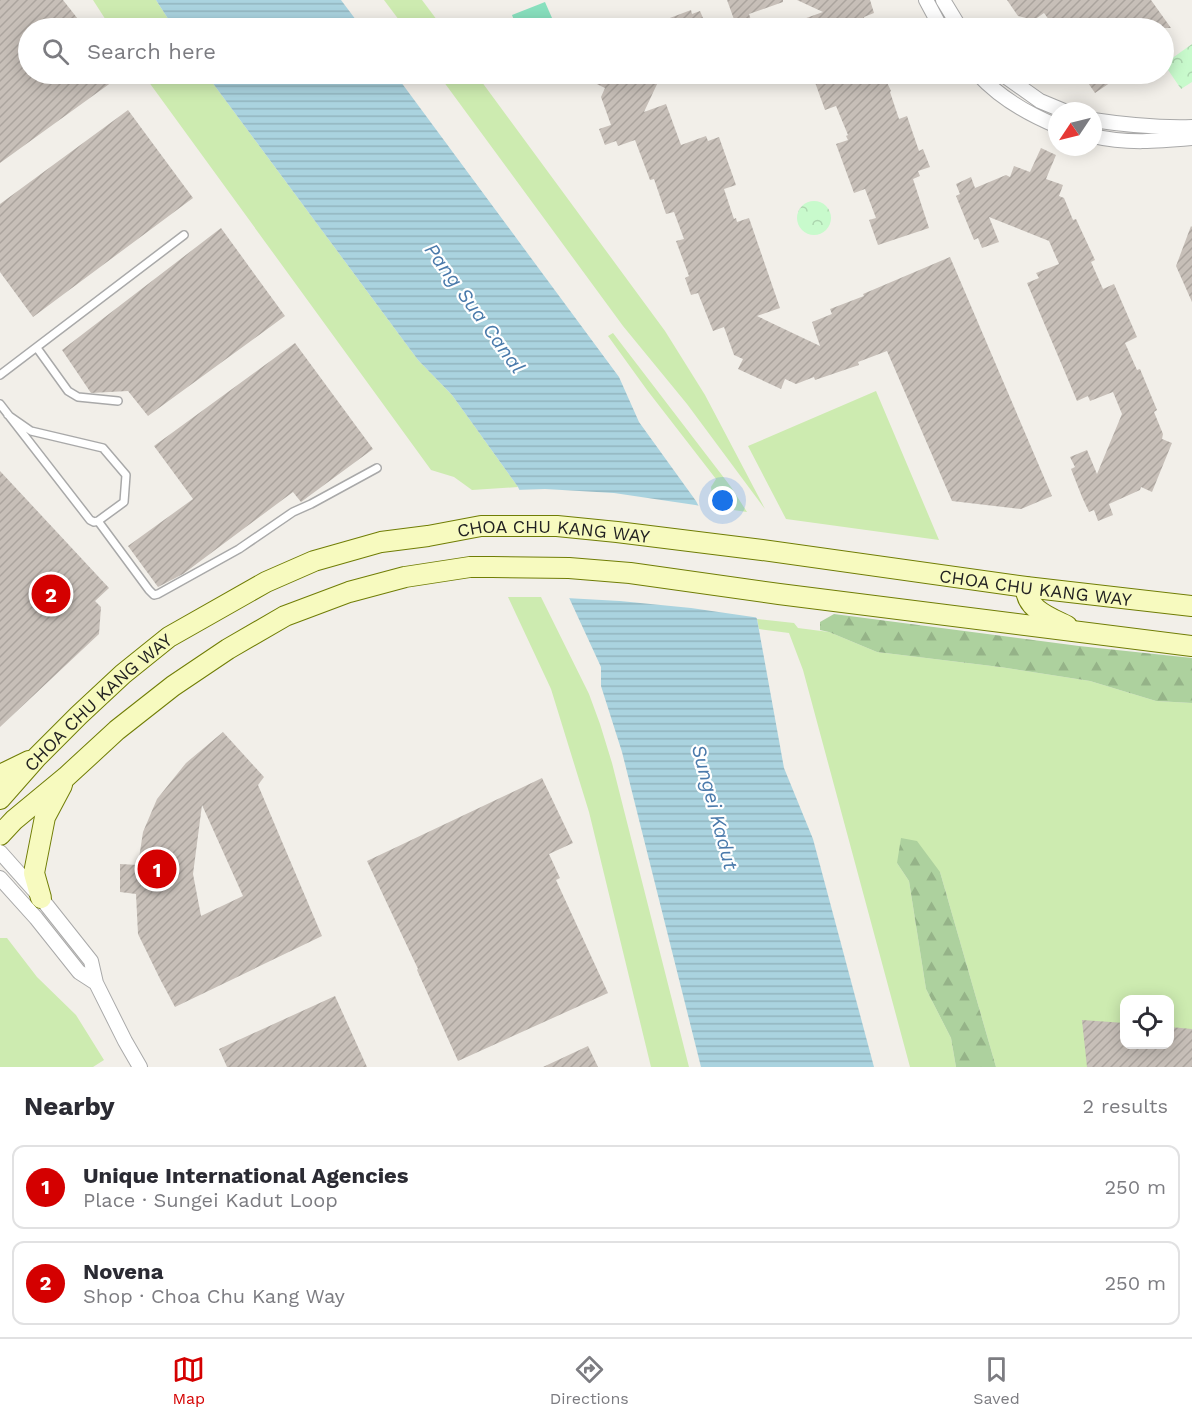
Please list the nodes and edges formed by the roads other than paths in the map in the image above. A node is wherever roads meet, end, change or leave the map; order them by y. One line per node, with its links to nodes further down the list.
1 (926, 0): 3 (street)
2 (943, 0): 4 (street)
3 (936, 18)
4 (954, 18)
5 (989, 84): 9 (street)
6 (1017, 84): 7 (street)
7 (1048, 104)
8 (1102, 121): 10 (street)
9 (1048, 122)
10 (1192, 127)
11 (1102, 138): 12 (street)
12 (1192, 138)
13 (184, 235): 14 (lane)
14 (37, 348): 15 (lane); 16 (lane)
15 (0, 375)
16 (118, 401)
17 (0, 404): 18 (lane)
18 (8, 415): 20 (lane); 20 (lane)
19 (377, 468): 20 (lane)
20 (98, 521)
21 (1026, 587): 22 (main road, CHOA CHU KANG WAY); 23 (main road); 25 (main road, CHOA CHU KANG WAY)
22 (1192, 606)
23 (1080, 633): 24 (main road, CHOA CHU KANG WAY); 27 (main road, CHOA CHU KANG WAY)
24 (1192, 646)
25 (37, 757): 26 (main road); 28 (main road, CHOA CHU KANG WAY)
26 (0, 775)
27 (66, 777): 29 (main road, CHOA CHU KANG WAY); 32 (main road)
28 (0, 799)
29 (0, 835)
30 (0, 852): 32 (street)
31 (0, 878): 33 (street)
32 (41, 898): 33 (street)
33 (96, 983): 34 (street)
34 (140, 1067)

